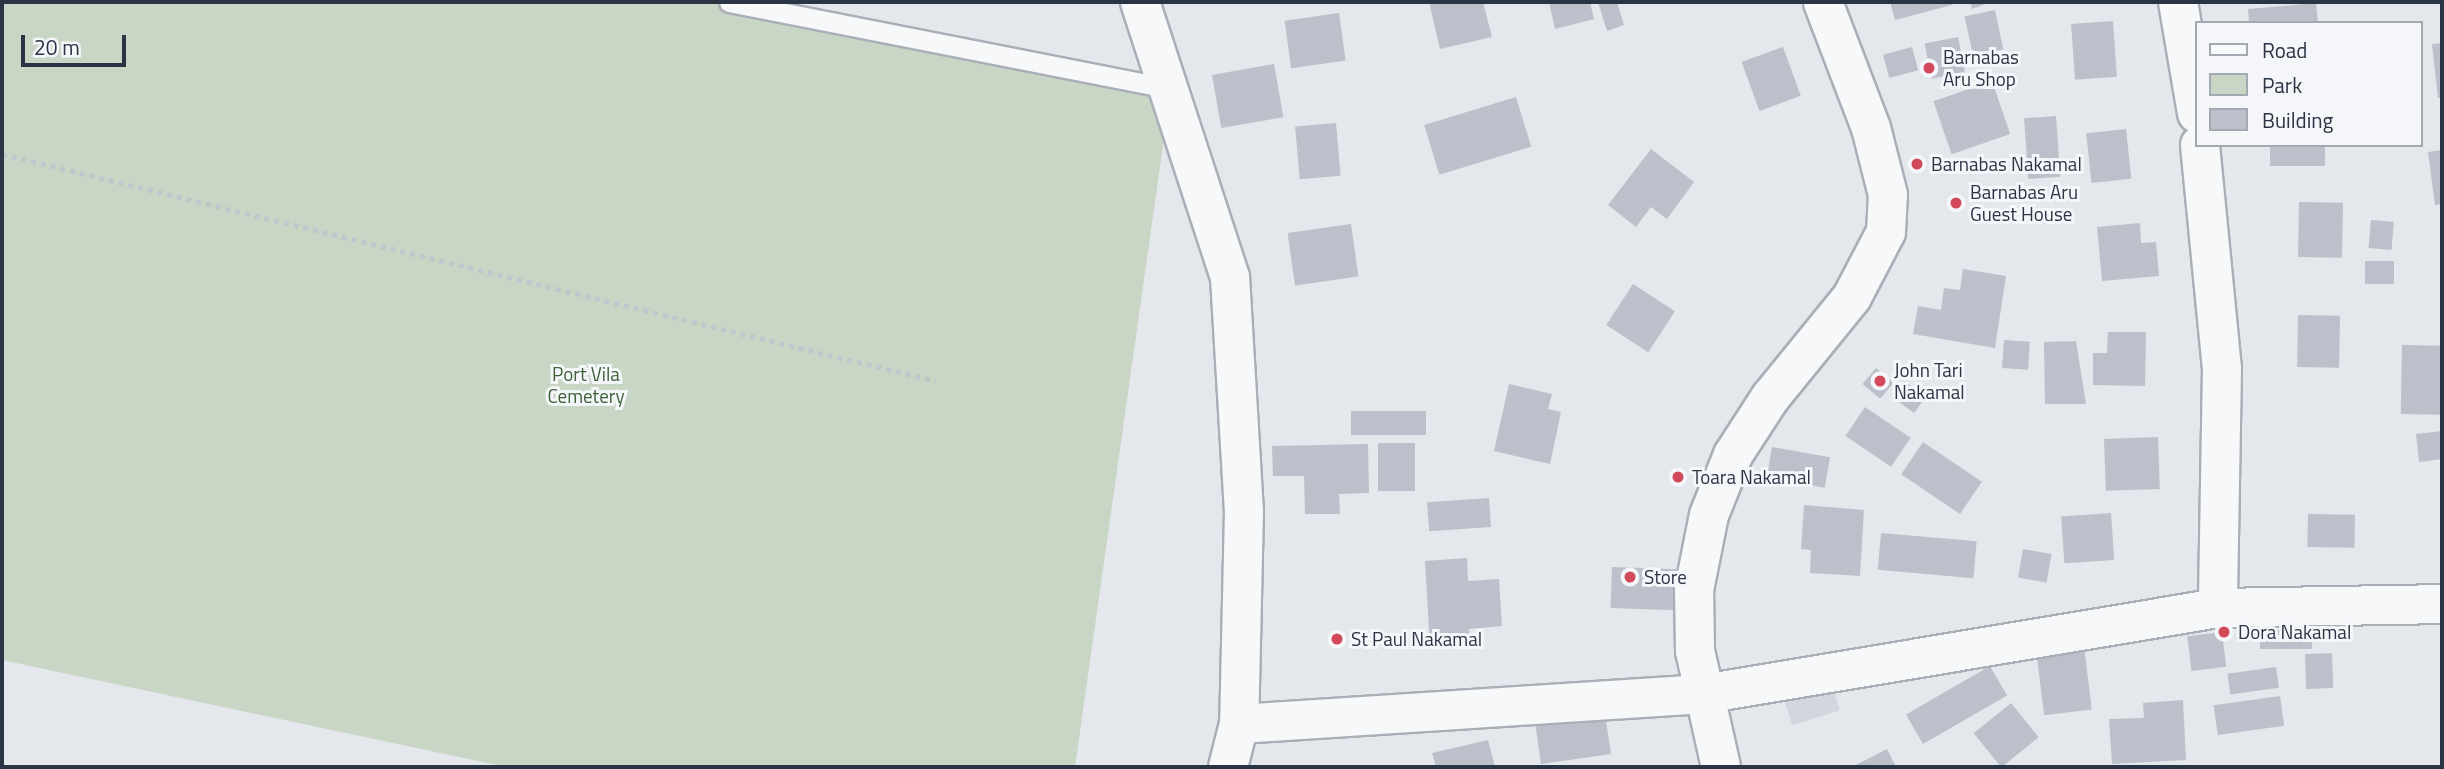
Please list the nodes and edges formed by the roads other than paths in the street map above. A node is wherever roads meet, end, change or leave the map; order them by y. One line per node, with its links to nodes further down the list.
1 (729, 2): 5 (lane)
2 (1140, 2): 5 (street)
3 (1823, 2): 10 (street)
4 (2178, 2): 6 (street)
5 (1171, 89): 11 (street)
6 (2196, 107)
7 (2200, 147): 9 (street)
8 (2442, 604): 9 (street)
9 (2218, 608): 10 (street)
10 (1704, 694): 11 (street); 13 (street)
11 (1239, 724): 12 (street)
12 (1228, 767)
13 (1721, 767)

